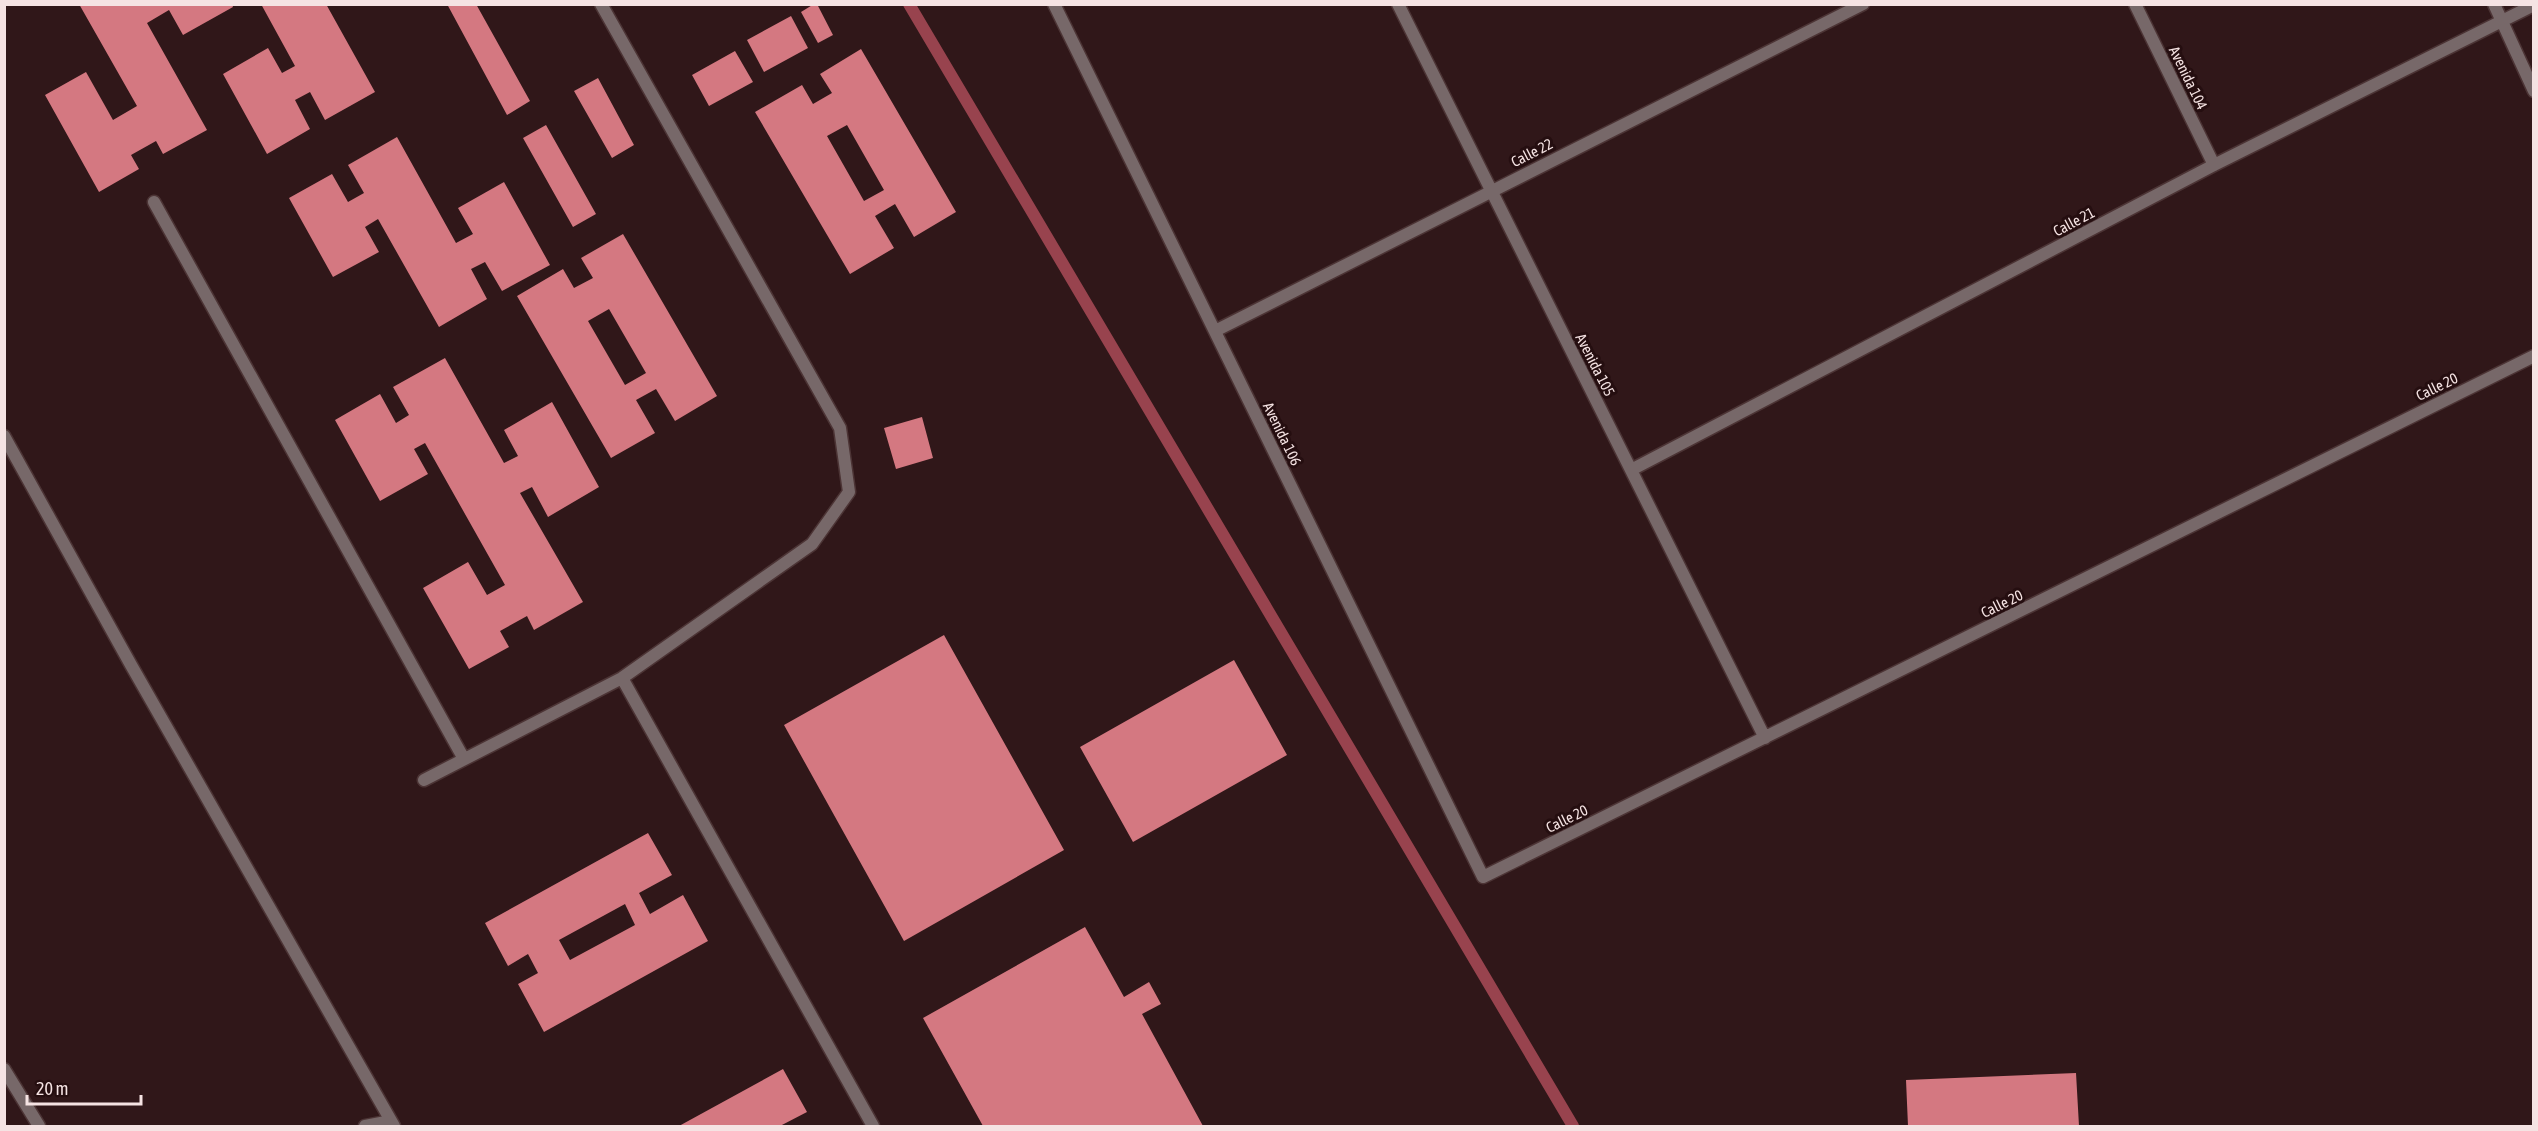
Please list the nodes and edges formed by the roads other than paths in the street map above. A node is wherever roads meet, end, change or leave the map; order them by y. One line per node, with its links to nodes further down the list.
1 (601, 4): 17 (street)
2 (1054, 4): 13 (street, Avenida 106)
3 (1398, 4): 11 (street, Avenida 105)
4 (1863, 4): 11 (street, Calle 22)
5 (2135, 4): 10 (street, Avenida 104)
6 (2494, 4): 8 (street)
7 (2534, 5): 8 (street, Calle 21)
8 (2502, 21): 9 (street); 10 (street, Calle 21)
9 (2534, 91)
10 (2214, 165): 16 (street, Calle 21)
11 (1491, 190): 13 (street, Calle 22); 16 (street, Avenida 105)
12 (154, 202): 19 (street)
13 (1215, 331): 21 (street, Avenida 106)
14 (2534, 356): 18 (street, Calle 20)
15 (4, 436): 23 (street)
16 (1631, 470): 18 (street, Avenida 105)
17 (622, 678): 19 (street); 26 (street)
18 (1765, 738): 21 (street, Calle 20)
19 (464, 759): 20 (street)
20 (424, 780)
21 (1483, 877)
22 (4, 1069): 24 (street)
23 (393, 1124): 25 (street)
24 (39, 1126)
25 (365, 1126)
26 (873, 1126)

